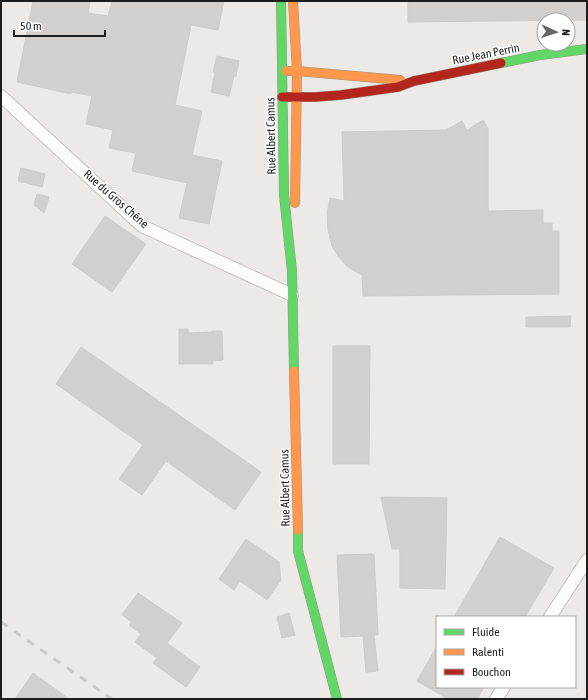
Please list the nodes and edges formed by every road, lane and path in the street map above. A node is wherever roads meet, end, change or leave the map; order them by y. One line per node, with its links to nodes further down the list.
1 (281, 1): 4 (street, Rue Albert Camus)
2 (293, 1): 5 (street, Rue Albert Camus)
3 (587, 49): 6 (street, Rue Jean Perrin)
4 (282, 71): 5 (street, Rue Jean Perrin); 8 (street, Rue Albert Camus)
5 (297, 71): 6 (street, Rue Jean Perrin); 9 (street, Rue Albert Camus)
6 (414, 81): 9 (street, Rue Jean Perrin)
7 (1, 96): 11 (street, Rue du Gros Chêne)
8 (282, 97): 9 (street, Rue Jean Perrin); 10 (street, Rue Albert Camus)
9 (297, 97): 10 (street, Rue Albert Camus)
10 (292, 271): 11 (street, Rue Albert Camus)
11 (292, 295): 15 (street, Rue Albert Camus)
12 (587, 560): 13 (street)
13 (551, 616)
14 (503, 688): 16 (street)
15 (337, 699)
16 (496, 699)

